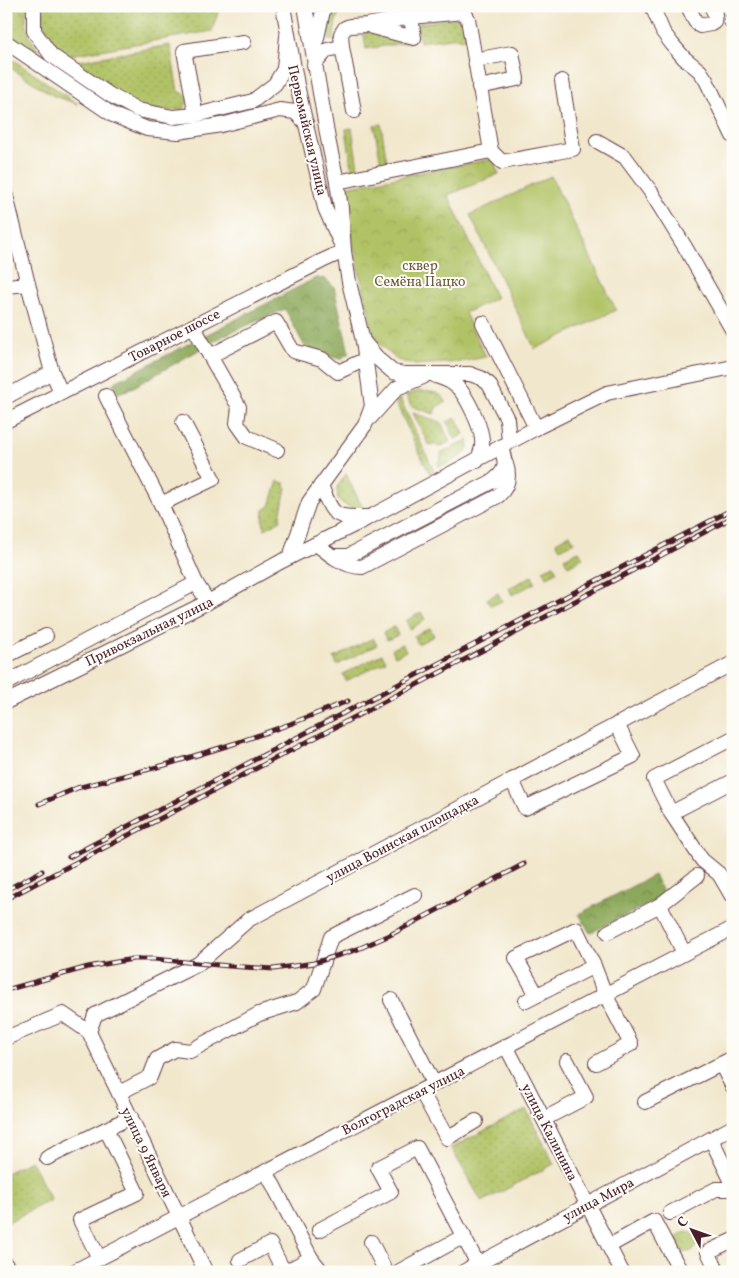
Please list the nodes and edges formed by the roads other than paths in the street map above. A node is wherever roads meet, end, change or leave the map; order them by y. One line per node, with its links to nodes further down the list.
1 (34, 6): 19 (street)
2 (283, 6): 10 (street, Первомайская улица)
3 (305, 6): 14 (street, Первомайская улица)
4 (324, 6): 14 (street)
5 (652, 6): 21 (street)
6 (688, 6): 7 (street)
7 (711, 6)
8 (411, 18): 9 (street); 9 (street); 15 (street)
9 (367, 25): 13 (street)
10 (287, 36): 19 (street); 20 (street, Первомайская улица)
11 (6, 42): 20 (street)
12 (244, 42): 19 (street)
13 (342, 47): 14 (street); 18 (street)
14 (314, 60): 24 (street, Первомайская улица)
15 (475, 60): 17 (street); 17 (street)
16 (562, 81): 23 (street)
17 (479, 86): 23 (street)
18 (354, 110)
19 (196, 115)
20 (306, 123): 26 (street, Первомайская улица)
21 (733, 136)
22 (597, 140): 31 (street)
23 (491, 150): 24 (street)
24 (337, 182): 26 (street, Первомайская улица)
25 (6, 196): 27 (street)
26 (344, 252): 30 (street, Товарное шоссе); 32 (street, Первомайская улица)
27 (28, 284): 28 (street); 36 (street)
28 (6, 286)
29 (483, 323): 44 (street)
30 (193, 326): 33 (street); 38 (street, Товарное шоссе)
31 (732, 328)
32 (363, 341): 34 (street); 37 (street, Первомайская улица)
33 (210, 356): 34 (street); 46 (street)
34 (364, 360): 43 (street)
35 (733, 367): 44 (street)
36 (52, 372): 38 (street); 40 (street)
37 (431, 374): 43 (street); 45 (street, Первомайская улица); 47 (street)
38 (61, 392): 41 (street, Товарное шоссе)
39 (106, 396): 49 (street)
40 (6, 397)
41 (6, 421)
42 (183, 422): 49 (street)
43 (365, 425): 48 (street)
44 (536, 428): 45 (street)
45 (505, 444): 47 (street, Привокзальная улица); 51 (street, Первомайская улица)
46 (277, 450)
47 (477, 460): 50 (street, Привокзальная улица)
48 (321, 485): 50 (street, Привокзальная улица); 52 (street)
49 (161, 504): 53 (street)
50 (370, 517): 51 (street, Привокзальная улица)
51 (316, 544): 52 (street, Привокзальная улица)
52 (290, 557): 54 (street, Привокзальная улица)
53 (196, 583): 54 (street); 58 (street)
54 (208, 602): 59 (street, Привокзальная улица)
55 (46, 636): 56 (street)
56 (6, 656)
57 (733, 663): 60 (street, улица Воинская площадка)
58 (6, 684)
59 (6, 702)
60 (617, 724): 62 (street, улица Воинская площадка); 62 (street)
61 (733, 738): 64 (street)
62 (512, 780): 75 (street, улица Воинская площадка)
63 (733, 781): 64 (street)
64 (672, 813): 67 (street)
65 (697, 876): 68 (street)
66 (415, 895): 84 (street)
67 (733, 898)
68 (660, 905): 70 (street); 71 (street)
69 (733, 928): 71 (street, Волгоградская улица)
70 (608, 932)
71 (684, 952): 73 (street, Волгоградская улица)
72 (594, 966): 72 (street); 73 (street)
73 (605, 994): 77 (street, Волгоградская улица); 80 (street)
74 (391, 1000): 81 (street)
75 (90, 1032): 76 (street); 84 (street, улица 9 Января)
76 (6, 1038)
77 (506, 1046): 81 (street, Волгоградская улица); 87 (street, улица Калинина)
78 (567, 1061): 87 (street)
79 (727, 1061): 82 (street); 85 (street)
80 (596, 1063)
81 (434, 1084): 83 (street, Волгоградская улица)
82 (733, 1087)
83 (421, 1091): 88 (street); 93 (street, Волгоградская улица)
84 (119, 1093): 86 (street, улица 9 Января)
85 (645, 1102)
86 (131, 1117): 90 (street); 98 (street, улица 9 Января)
87 (544, 1119): 96 (street, улица Калинина)
88 (476, 1122)
89 (733, 1127): 91 (street, улица Мира)
90 (106, 1129): 92 (street); 104 (street)
91 (710, 1138): 94 (street); 96 (street, улица Мира)
92 (47, 1158)
93 (266, 1171): 98 (street, Волгоградская улица); 105 (street)
94 (733, 1184)
95 (733, 1188): 97 (street)
96 (587, 1204): 103 (street, улица Калинина); 108 (street, улица Мира)
97 (670, 1213)
98 (179, 1217): 104 (street, Волгоградская улица); 111 (street, улица 9 Января)
99 (319, 1230): 100 (street)
100 (464, 1236): 108 (street); 115 (street)
101 (733, 1240): 119 (street)
102 (370, 1242): 114 (street)
103 (609, 1246): 117 (street, улица Калинина); 118 (street)
104 (99, 1258): 110 (street, Волгоградская улица)
105 (311, 1258): 112 (street); 113 (street)
106 (240, 1260): 112 (street)
107 (6, 1265): 109 (street)
108 (480, 1267): 116 (street, улица Мира)
109 (10, 1272)
110 (73, 1272)
111 (206, 1272)
112 (284, 1272)
113 (322, 1272)
114 (386, 1272)
115 (398, 1272)
116 (463, 1272)
117 (622, 1272)
118 (681, 1272)
119 (718, 1272)

